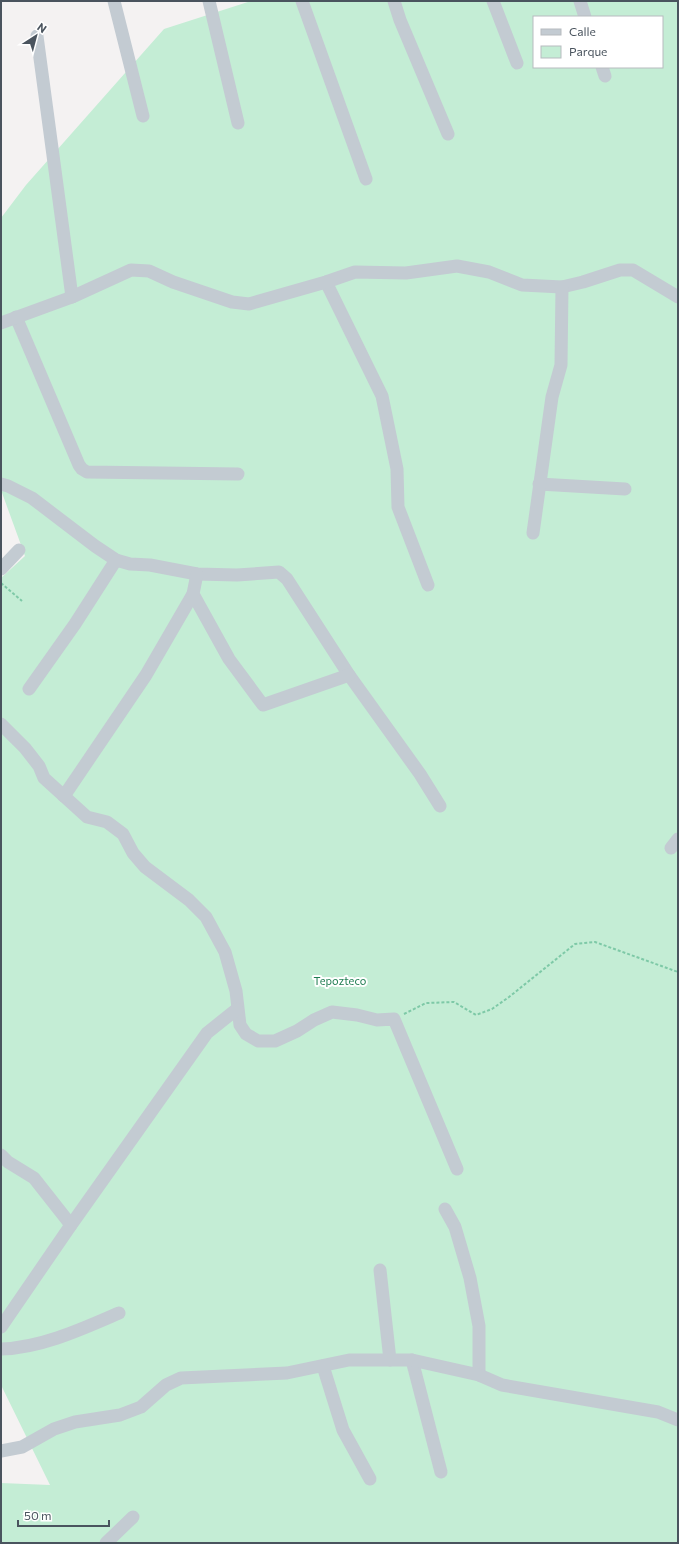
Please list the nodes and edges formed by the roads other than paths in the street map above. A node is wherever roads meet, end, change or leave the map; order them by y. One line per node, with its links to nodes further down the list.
1 (114, 1): 10 (street)
2 (209, 1): 11 (street)
3 (302, 1): 13 (street)
4 (394, 1): 12 (street)
5 (493, 1): 9 (street)
6 (580, 1): 7 (street)
7 (585, 16)
8 (37, 36): 16 (street)
9 (517, 64)
10 (143, 116)
11 (238, 123)
12 (448, 134)
13 (366, 179)
14 (326, 282): 15 (street); 16 (street); 29 (street)
15 (562, 286): 17 (street); 22 (street)
16 (72, 297): 18 (street)
17 (678, 297)
18 (16, 317): 19 (street); 20 (street)
19 (1, 323)
20 (238, 474)
21 (1, 484): 26 (street)
22 (539, 484): 23 (street); 24 (street)
23 (626, 489)
24 (533, 533)
25 (18, 550): 27 (street)
26 (116, 560): 28 (street); 32 (street)
27 (1, 569)
28 (197, 574): 30 (street); 31 (street)
29 (428, 585)
30 (193, 594): 31 (street); 34 (street)
31 (349, 676): 35 (street)
32 (29, 689)
33 (1, 724): 34 (street)
34 (64, 796): 36 (street)
35 (440, 806)
36 (237, 1009): 38 (street); 40 (street)
37 (1, 1155): 40 (street)
38 (457, 1169)
39 (445, 1209): 48 (street)
40 (71, 1225): 43 (street)
41 (380, 1270): 45 (street)
42 (118, 1313): 44 (street)
43 (1, 1327)
44 (1, 1349)
45 (390, 1360): 46 (street); 47 (street)
46 (412, 1360): 48 (street); 51 (street)
47 (323, 1366): 50 (street); 52 (street)
48 (479, 1375): 49 (street)
49 (678, 1420)
50 (1, 1451)
51 (440, 1472)
52 (370, 1479)
53 (133, 1517): 54 (street)
54 (106, 1543)

